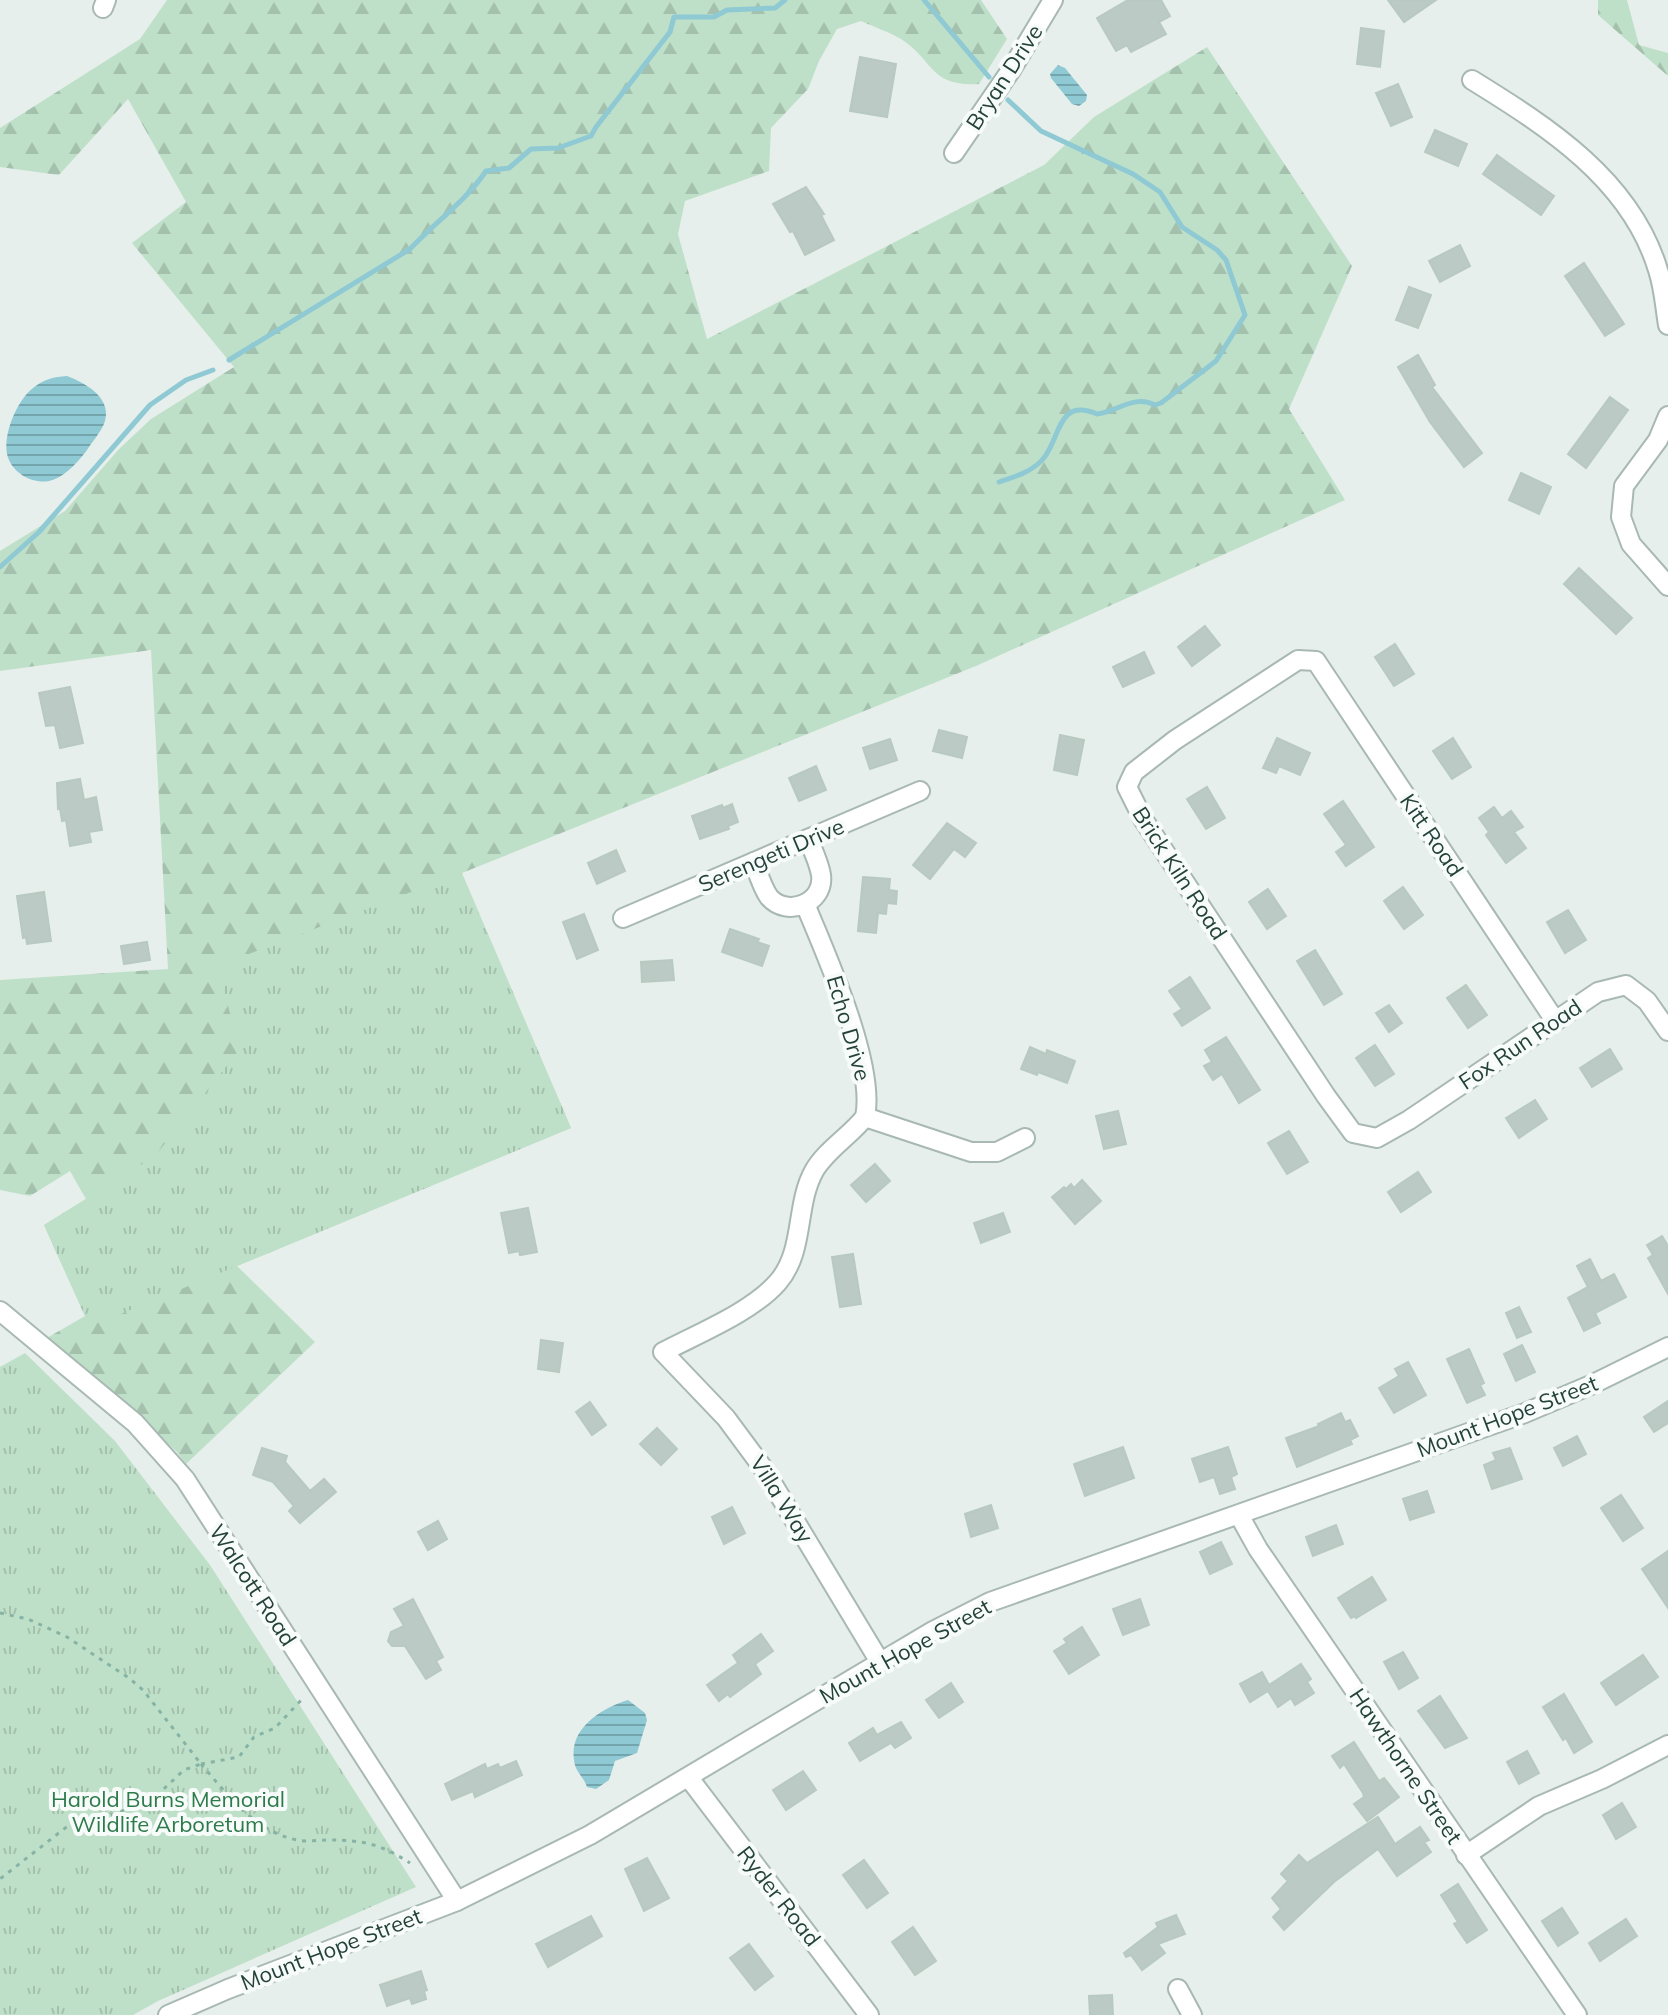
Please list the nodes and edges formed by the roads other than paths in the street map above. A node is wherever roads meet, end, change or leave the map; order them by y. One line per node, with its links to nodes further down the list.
1 (1053, 0): 3 (street, Bryan Drive)
2 (1472, 80): 4 (street)
3 (954, 153)
4 (1668, 325)
5 (1668, 416): 6 (street)
6 (1668, 586)
7 (1304, 661): 13 (street, Kitt Road); 16 (street, Brick Kiln Road)
8 (920, 791): 9 (street, Serengeti Drive)
9 (808, 839): 10 (street, Serengeti Drive); 11 (street)
10 (754, 862): 11 (street); 12 (street, Serengeti Drive)
11 (805, 904): 15 (street, Echo Drive)
12 (623, 918)
13 (1554, 1019): 14 (street, Fox Run Road); 16 (street, Fox Run Road)
14 (1665, 1021)
15 (865, 1117): 17 (street); 21 (street, Villa Way)
16 (1364, 1135)
17 (1025, 1138)
18 (0, 1311): 25 (street, Walcott Road)
19 (1668, 1347): 20 (street, Mount Hope Street)
20 (1239, 1515): 21 (street, Mount Hope Street); 24 (street, Hawthorne Street)
21 (880, 1662): 23 (street, Mount Hope Street)
22 (1668, 1745): 24 (street)
23 (689, 1778): 25 (street, Mount Hope Street); 28 (street, Ryder Road)
24 (1466, 1855): 30 (street, Hawthorne Street)
25 (457, 1901): 27 (street, Mount Hope Street)
26 (1178, 1989): 29 (street)
27 (168, 2015)
28 (869, 2015)
29 (1192, 2015)
30 (1577, 2015)

